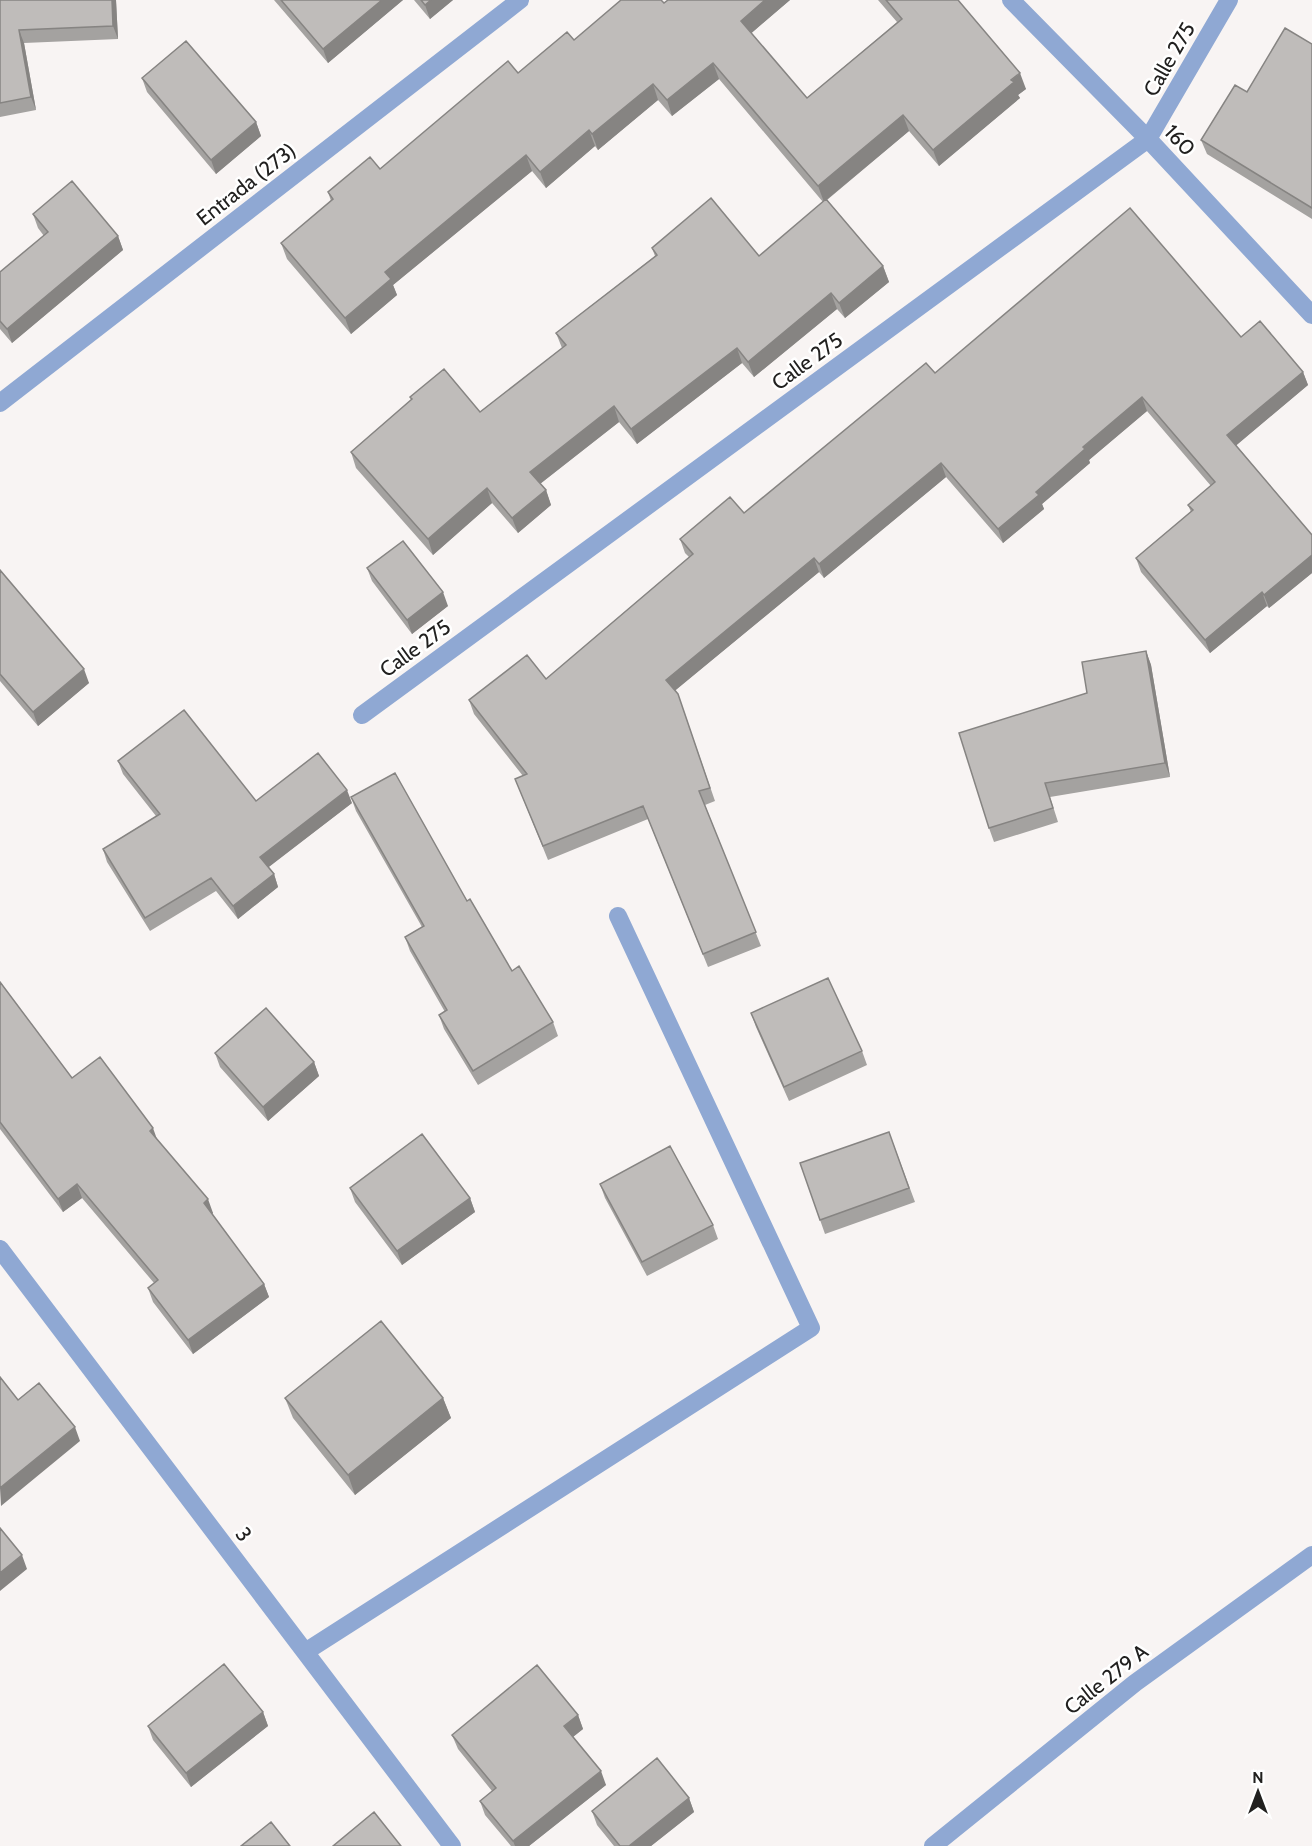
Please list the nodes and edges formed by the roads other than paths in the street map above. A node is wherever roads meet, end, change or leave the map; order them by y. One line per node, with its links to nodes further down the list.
1 (520, 0): 6 (street, Entrada (273))
2 (1011, 0): 4 (street, 160)
3 (1229, 0): 4 (street, Calle 275)
4 (1148, 139): 5 (street, 160); 7 (street, Calle 275)
5 (1312, 315)
6 (0, 403)
7 (362, 715)
8 (618, 916): 11 (street)
9 (0, 1249): 11 (street, 3)
10 (1312, 1555): 13 (street, Calle 279 A)
11 (305, 1652): 12 (street, 3)
12 (452, 1846)
13 (933, 1846)

